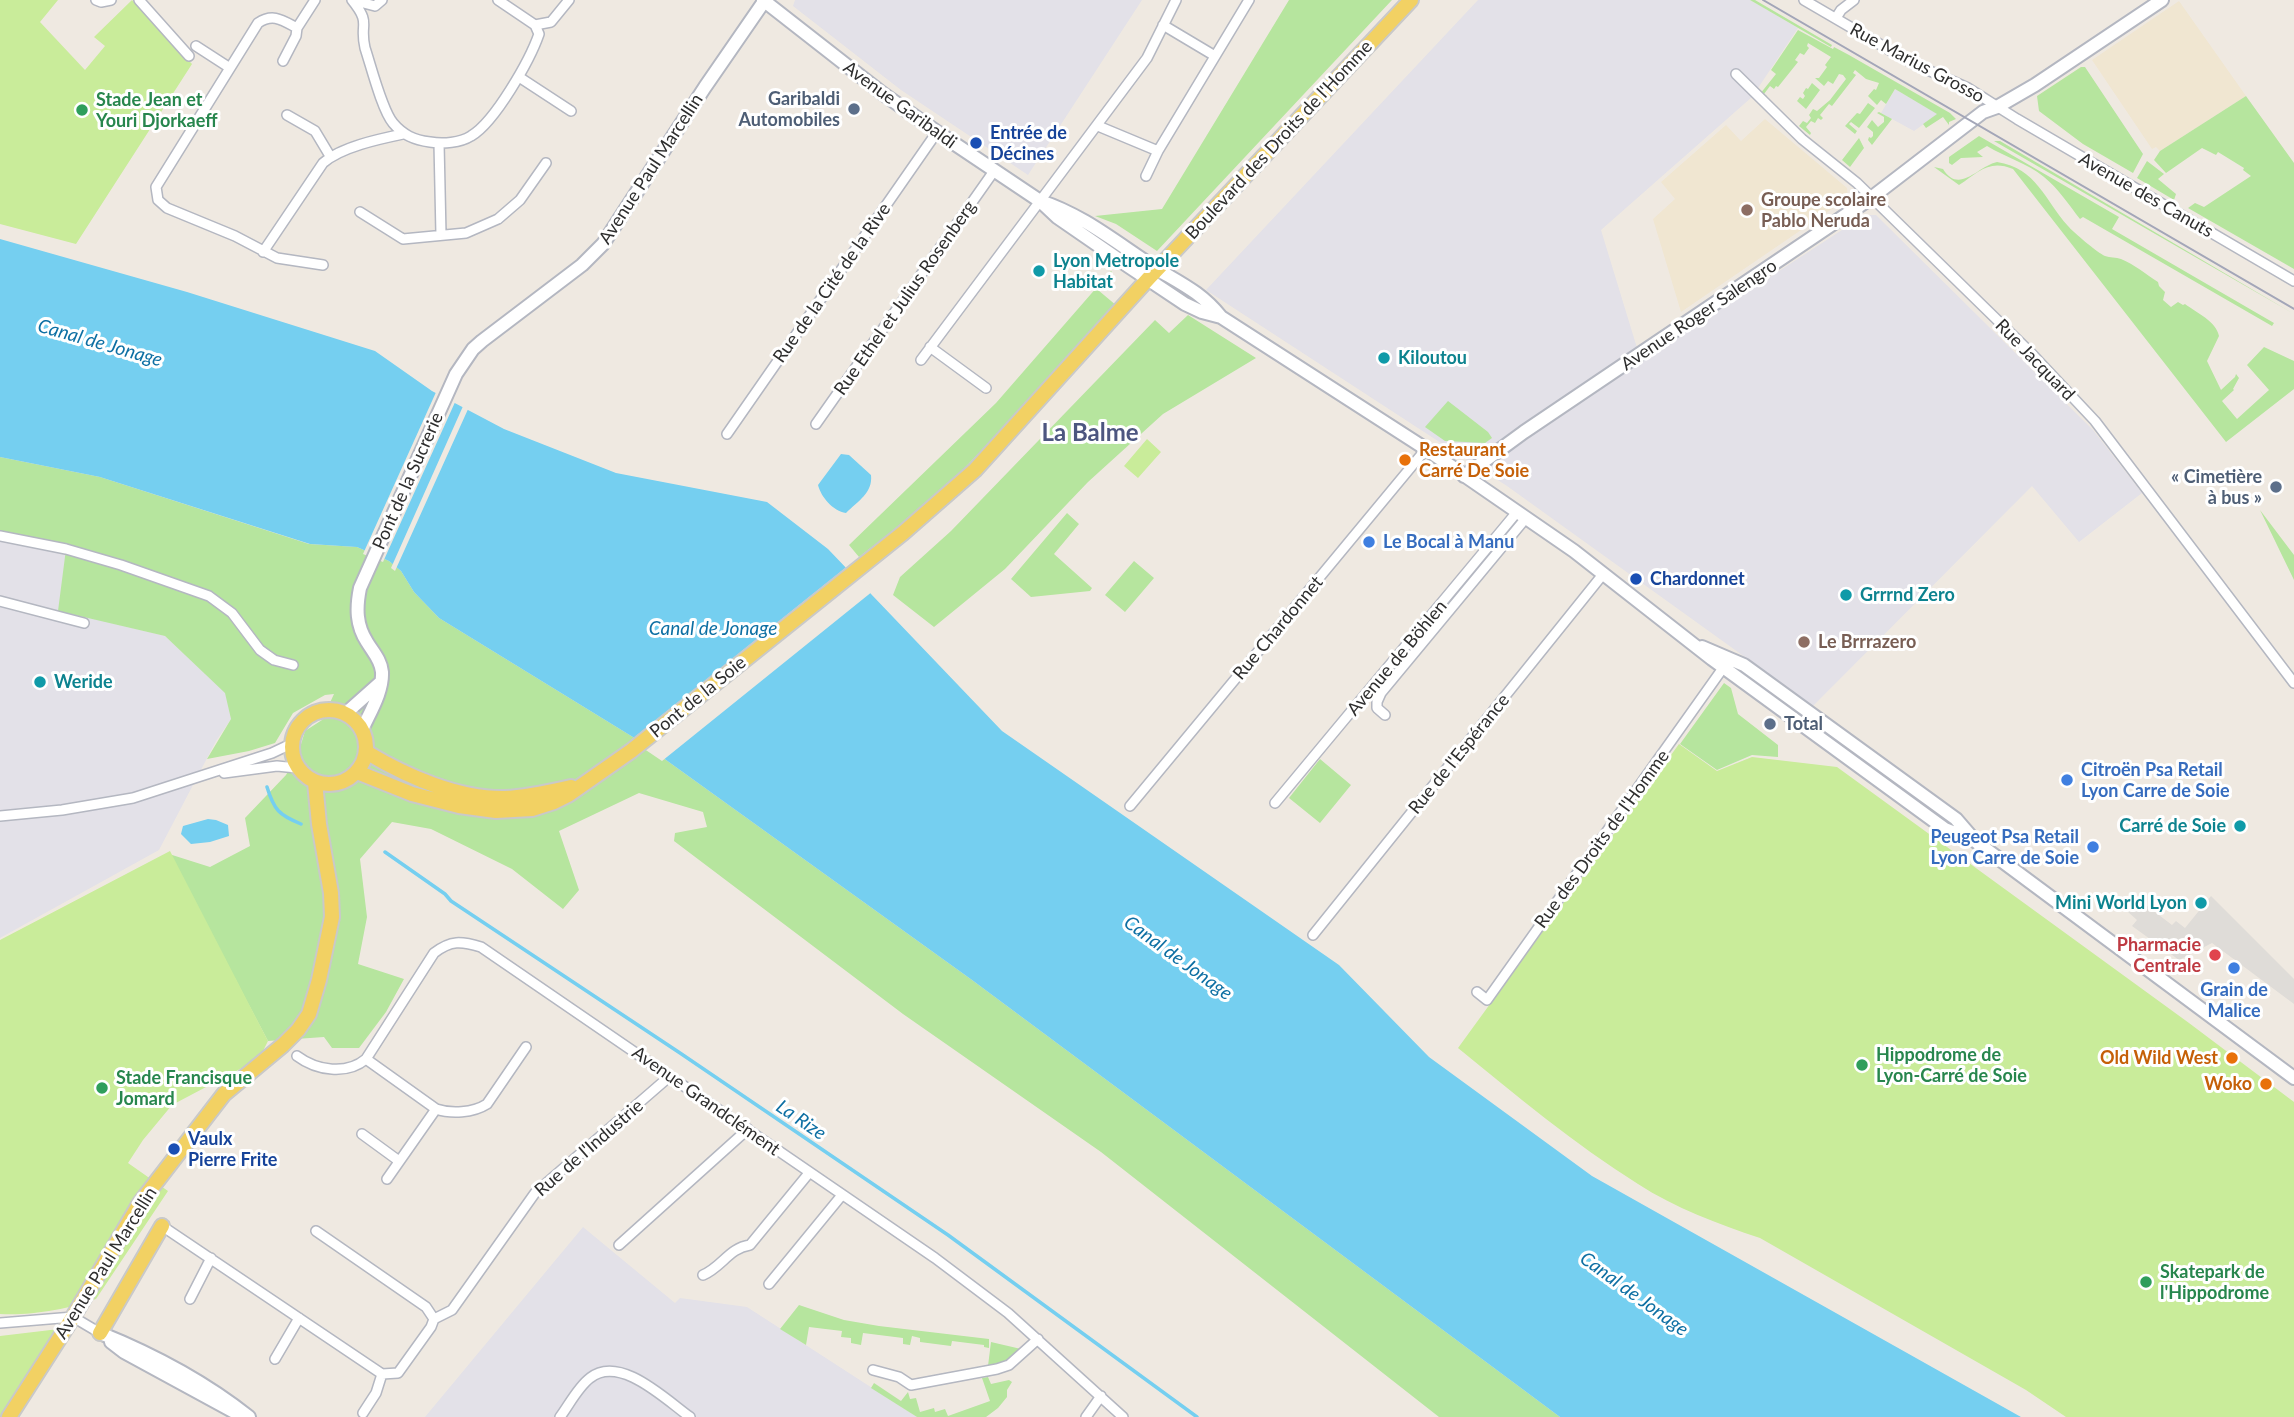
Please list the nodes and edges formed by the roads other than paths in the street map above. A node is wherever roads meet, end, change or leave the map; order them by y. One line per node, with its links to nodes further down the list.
1 (96, 0): 2 (street)
2 (111, 0)
3 (139, 0): 22 (street)
4 (315, 0): 19 (street)
5 (352, 0): 15 (street); 17 (street)
6 (498, 0): 20 (street)
7 (569, 0): 20 (street)
8 (764, 0): 32 (main road, Avenue Garibaldi); 50 (main road, Avenue Paul Marcellin)
9 (1176, 0): 18 (street)
10 (1249, 0): 23 (street)
11 (1410, 0): 46 (main road, Boulevard des Droits de l'Homme)
12 (1804, 0): 16 (street, Rue Marius Grosso)
13 (1854, 0): 16 (street, Rue Marius Grosso)
14 (2162, 0): 28 (main road, Avenue Roger Salengro)
15 (379, 3): 17 (street)
16 (1836, 18): 28 (street, Rue Marius Grosso)
17 (366, 22): 33 (street)
18 (1163, 24): 23 (street); 31 (street)
19 (297, 28): 24 (street); 25 (street)
20 (537, 30): 27 (street)
21 (196, 46): 25 (street)
22 (189, 56)
23 (1215, 56): 35 (street)
24 (283, 61)
25 (230, 68): 44 (street)
26 (1736, 74): 40 (street, Rue Jacquard)
27 (519, 77): 29 (street); 34 (street)
28 (1997, 107): 40 (main road, Avenue Roger Salengro); 47 (street, Avenue des Canuts)
29 (571, 111)
30 (287, 115): 36 (street)
31 (1098, 126): 35 (street); 41 (street)
32 (937, 132): 38 (main road, Avenue Garibaldi); 53 (street, Rue de la Cité de la Rive)
33 (403, 134): 34 (street); 36 (street)
34 (439, 143): 43 (street)
35 (1158, 150): 39 (street)
36 (330, 156): 44 (street)
37 (546, 163): 43 (street)
38 (994, 171): 41 (main road, Avenue Garibaldi); 52 (street, Rue Ethel et Julius Rosenberg)
39 (1146, 176)
40 (1871, 198): 55 (main road, Avenue Roger Salengro); 68 (street, Rue Jacquard)
41 (1040, 201): 46 (main road, Avenue Garibaldi); 48 (street)
42 (360, 212): 43 (street)
43 (441, 236)
44 (262, 252): 45 (street)
45 (323, 265)
46 (1153, 275): 54 (main road, Avenue Garibaldi); 58 (main road, Boulevard des Droits de l'Homme)
47 (2294, 281)
48 (930, 347): 49 (street); 51 (street)
49 (921, 360)
50 (456, 374): 66 (main road, Pont de la Sucrerie)
51 (986, 388)
52 (816, 424)
53 (727, 433)
54 (1426, 449): 55 (main road, Avenue Garibaldi); 80 (street, Rue Chardonnet)
55 (1464, 476): 56 (main road)
56 (1521, 515): 59 (main road); 70 (street); 79 (street, Avenue de Böhlen)
57 (0, 536): 63 (street)
58 (879, 552): 78 (main road, Pont de la Soie)
59 (1604, 573): 62 (main road); 83 (street, Rue de l'Espérance)
60 (0, 601): 61 (street)
61 (84, 623)
62 (1695, 645): 64 (main road); 67 (main road)
63 (293, 665)
64 (1723, 668): 65 (main road); 84 (street, Rue des Droits de l'Homme)
65 (1735, 675): 67 (main road); 82 (main road)
66 (381, 682): 69 (main road); 71 (main road)
67 (1766, 682): 82 (main road)
68 (2294, 683)
69 (345, 713): 71 (main road); 72 (main road)
70 (1385, 715)
71 (362, 730): 73 (main road)
72 (291, 744): 74 (main road); 76 (street)
73 (366, 752): 75 (main road); 78 (main road)
74 (298, 768): 76 (street); 77 (main road)
75 (357, 772): 77 (main road); 78 (main road, Pont de la Soie)
76 (205, 775): 81 (street)
77 (315, 782): 104 (main road, Avenue Paul Marcellin)
78 (579, 787)
79 (1275, 803)
80 (1130, 806)
81 (0, 816)
82 (1975, 841): 89 (main road)
83 (1313, 935)
84 (1477, 992)
85 (526, 1047): 90 (street)
86 (298, 1056): 87 (street)
87 (366, 1059): 88 (street, Avenue Grandclément); 90 (street)
88 (670, 1076): 91 (street, Avenue Grandclément); 106 (street, Rue de l'Industrie)
89 (2294, 1078)
90 (436, 1109): 93 (street)
91 (748, 1129): 94 (street, Avenue Grandclément); 99 (street)
92 (362, 1134): 93 (street)
93 (399, 1161): 95 (street)
94 (809, 1173): 96 (street, Avenue Grandclément); 101 (street)
95 (387, 1179)
96 (842, 1195): 102 (street); 109 (street, Avenue Grandclément)
97 (162, 1226): 100 (street); 108 (main road, Avenue Paul Marcellin)
98 (316, 1231): 106 (street)
99 (619, 1245)
100 (211, 1258): 103 (street); 105 (street)
101 (703, 1275)
102 (769, 1284)
103 (190, 1299)
104 (73, 1317): 107 (street); 108 (street); 115 (main road, Avenue Paul Marcellin)
105 (299, 1318): 110 (street); 112 (street)
106 (433, 1319): 112 (street)
107 (0, 1323)
108 (100, 1333): 116 (main road)
109 (1038, 1339): 111 (street); 113 (street, Avenue Grandclément)
110 (275, 1360)
111 (873, 1370)
112 (382, 1374): 114 (street)
113 (1101, 1396): 119 (street); 120 (street, Avenue Grandclément)
114 (363, 1413)
115 (9, 1417)
116 (247, 1417)
117 (559, 1417): 118 (street)
118 (690, 1417)
119 (1086, 1417)
120 (1123, 1417)

